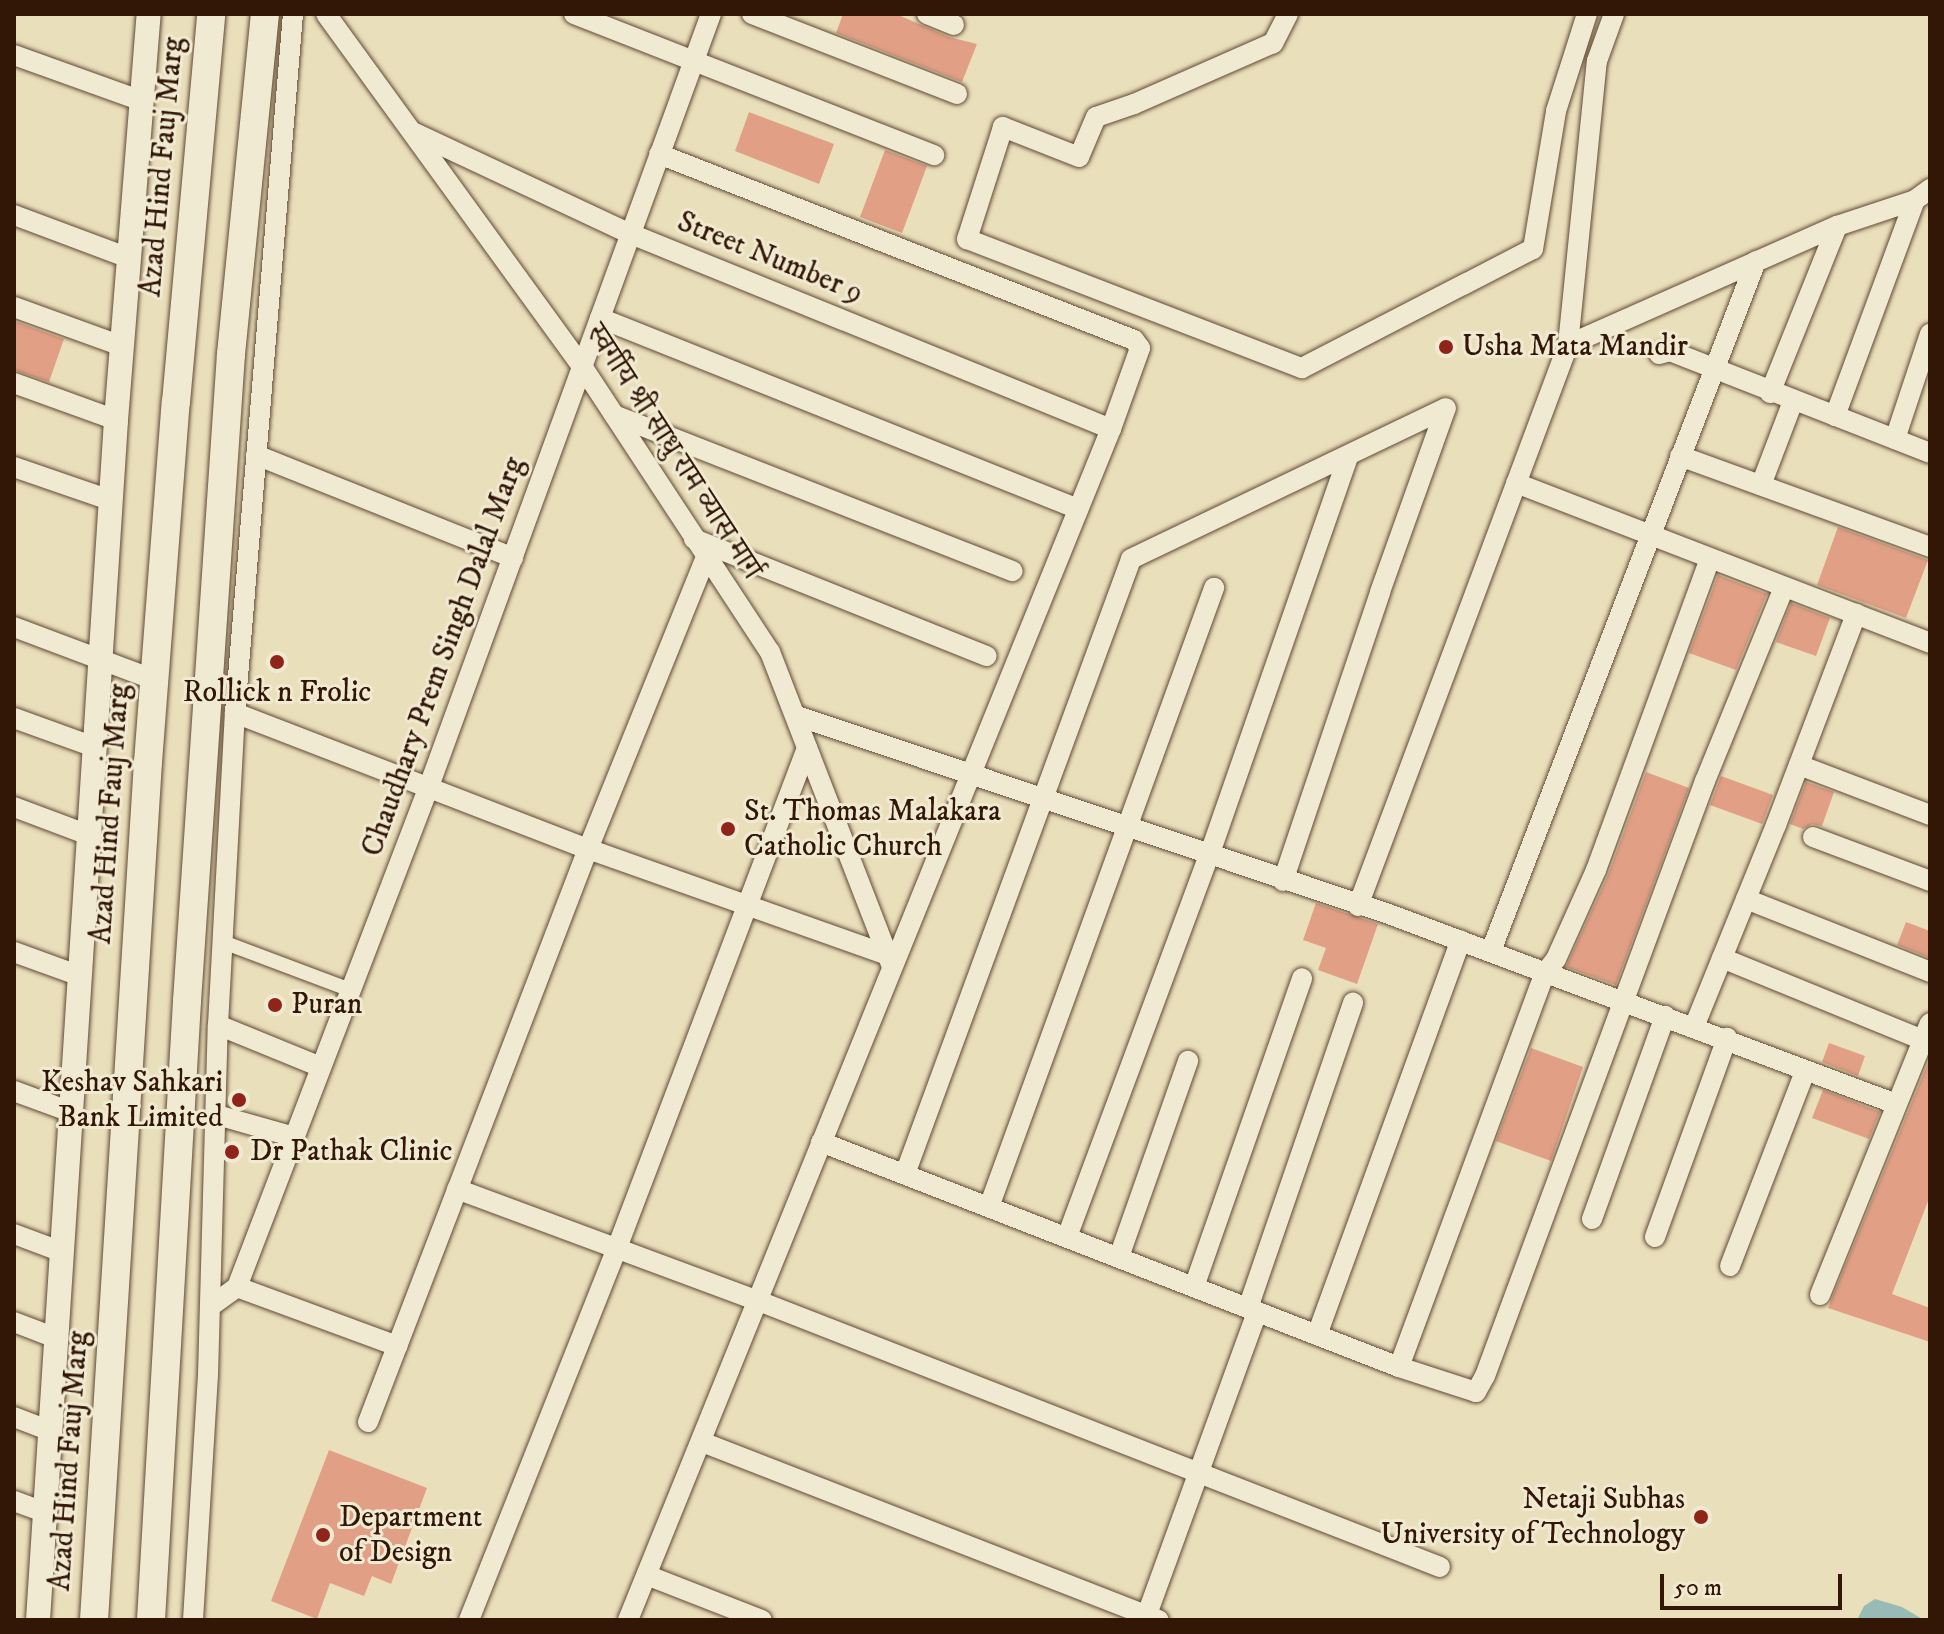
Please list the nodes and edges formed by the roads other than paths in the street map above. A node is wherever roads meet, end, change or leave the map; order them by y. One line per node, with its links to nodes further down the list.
1 (149, 14): 17 (street)
2 (211, 14): 66 (main road, Azad Hind Fauj Marg)
3 (265, 14): 149 (main road)
4 (293, 14): 44 (street)
5 (326, 14): 18 (street, स्वर्गीय श्री साधु राम व्यास मार्ग)
6 (574, 14): 15 (street)
7 (711, 14): 15 (street, Chaudhary Prem Singh Dalal Marg)
8 (752, 14): 16 (street)
9 (927, 14): 13 (street)
10 (1288, 14): 11 (street)
11 (1587, 14)
12 (1614, 14): 30 (street)
13 (954, 25)
14 (14, 55): 17 (street)
15 (694, 62): 19 (street, Chaudhary Prem Singh Dalal Marg); 20 (street)
16 (957, 94)
17 (142, 101): 25 (street)
18 (412, 132): 24 (street, Street Number 9); 33 (street, स्वर्गीय श्री साधु राम व्यास मार्ग)
19 (659, 154): 24 (street, Chaudhary Prem Singh Dalal Marg); 41 (street)
20 (934, 155)
21 (1923, 195): 23 (street); 39 (street)
22 (14, 215): 25 (street)
23 (1837, 226): 26 (street); 36 (street)
24 (631, 234): 28 (street, Chaudhary Prem Singh Dalal Marg); 41 (street, Street Number 9)
25 (129, 258): 31 (street)
26 (1756, 261): 30 (street); 34 (street)
27 (14, 307): 31 (street)
28 (600, 318): 33 (street, Chaudhary Prem Singh Dalal Marg); 51 (street)
29 (1930, 334): 42 (street)
30 (1568, 345): 48 (street)
31 (122, 346): 40 (street)
32 (1659, 354): 34 (street)
33 (582, 366): 38 (street, स्वर्गीय श्री साधु राम व्यास मार्ग); 56 (street, Chaudhary Prem Singh Dalal Marg)
34 (1713, 368): 36 (street); 45 (street)
35 (14, 383): 40 (street)
36 (1770, 393): 37 (street)
37 (1793, 401): 39 (street); 49 (street)
38 (614, 415): 53 (street, स्वर्गीय श्री साधु राम व्यास मार्ग); 58 (street)
39 (1835, 416): 42 (street)
40 (116, 420): 50 (street)
41 (1111, 429): 51 (street)
42 (1895, 439): 43 (street)
43 (1930, 453)
44 (256, 455): 56 (street); 67 (street)
45 (1680, 456): 49 (street); 52 (street)
46 (1347, 459): 75 (street); 82 (street); 83 (street)
47 (14, 467): 50 (street)
48 (1516, 483): 52 (street); 86 (street)
49 (1761, 485): 54 (street)
50 (110, 500): 65 (street)
51 (1078, 509): 73 (street)
52 (1649, 536): 57 (street); 90 (street)
53 (694, 539): 55 (street, स्वर्गीय श्री साधु राम व्यास मार्ग); 64 (street)
54 (1930, 547)
55 (706, 557): 68 (street, स्वर्गीय श्री साधु राम व्यास मार्ग); 81 (street)
56 (513, 558): 74 (street, Chaudhary Prem Singh Dalal Marg)
57 (1710, 559): 59 (street); 95 (street)
58 (1013, 571)
59 (1784, 587): 61 (street); 100 (street)
60 (1214, 588): 78 (street)
61 (1856, 614): 63 (street); 72 (street)
62 (14, 627): 65 (street)
63 (1930, 643)
64 (987, 656)
65 (100, 660): 66 (street); 70 (street)
66 (155, 680): 148 (main road, Azad Hind Fauj Marg)
67 (235, 713): 74 (street); 89 (street)
68 (797, 716): 71 (street, स्वर्गीय श्री साधु राम व्यास मार्ग); 73 (street)
69 (14, 718): 70 (street)
70 (94, 747): 79 (street)
71 (807, 748): 87 (street); 93 (street, स्वर्गीय श्री साधु राम व्यास मार्ग)
72 (1799, 765): 77 (street); 85 (street)
73 (968, 775): 75 (street); 93 (street)
74 (428, 789): 81 (street); 98 (street, Chaudhary Prem Singh Dalal Marg)
75 (1044, 801): 78 (street); 115 (street)
76 (14, 807): 79 (street)
77 (1930, 815)
78 (1124, 828): 82 (street); 117 (street)
79 (89, 835): 96 (street)
80 (1813, 837): 84 (street)
81 (588, 849): 87 (street); 116 (street)
82 (1209, 856): 83 (street); 120 (street)
83 (1283, 881): 86 (street)
84 (1930, 881)
85 (1746, 899): 92 (street); 94 (street)
86 (1358, 906): 88 (street)
87 (748, 907): 93 (street); 122 (street)
88 (1461, 940): 90 (street); 133 (street)
89 (223, 942): 98 (street); 102 (street)
90 (1491, 951): 95 (street)
91 (14, 952): 96 (street)
92 (1722, 958): 103 (street); 104 (street)
93 (889, 960): 114 (street)
94 (1930, 972)
95 (1545, 973): 100 (street); 136 (street)
96 (80, 976): 111 (street)
97 (1302, 978): 127 (street)
98 (351, 990): 107 (street, Chaudhary Prem Singh Dalal Marg)
99 (1353, 1003): 131 (street)
100 (1623, 1003): 101 (street); 136 (street)
101 (1665, 1016): 103 (street); 118 (street)
102 (218, 1025): 107 (street); 112 (street)
103 (1694, 1027): 105 (street)
104 (1926, 1032): 110 (street)
105 (1727, 1038): 108 (street); 121 (street)
106 (1188, 1061): 124 (street)
107 (321, 1067): 113 (street, Chaudhary Prem Singh Dalal Marg)
108 (1805, 1072): 110 (street); 125 (street)
109 (14, 1091): 111 (street)
110 (1896, 1104): 128 (street)
111 (71, 1112): 123 (street)
112 (217, 1115): 113 (street); 130 (street)
113 (294, 1137): 126 (street, Chaudhary Prem Singh Dalal Marg)
114 (821, 1142): 115 (street); 129 (street)
115 (905, 1174): 117 (street)
116 (457, 1189): 122 (street); 135 (street)
117 (989, 1207): 120 (street)
118 (1592, 1219)
119 (14, 1234): 123 (street)
120 (1067, 1237): 124 (street)
121 (1655, 1237)
122 (617, 1248): 129 (street); 151 (street)
123 (62, 1252): 134 (street)
124 (1119, 1257): 127 (street)
125 (1730, 1266)
126 (237, 1287): 130 (street); 135 (street)
127 (1194, 1287): 131 (street)
128 (1820, 1295)
129 (756, 1300): 140 (street); 141 (street)
130 (211, 1306): 150 (street)
131 (1252, 1310): 133 (street); 141 (street)
132 (14, 1322): 134 (street)
133 (1317, 1335): 136 (street)
134 (56, 1338): 139 (street)
135 (397, 1346): 138 (street)
136 (1399, 1367)
137 (14, 1417): 139 (street)
138 (368, 1422)
139 (50, 1431): 143 (street)
140 (702, 1442): 145 (street); 146 (street)
141 (1197, 1471): 144 (street); 146 (street)
142 (14, 1501): 143 (street)
143 (45, 1512): 147 (street)
144 (1440, 1567)
145 (649, 1576): 152 (street); 153 (street)
146 (1150, 1618)
147 (38, 1620)
148 (94, 1620)
149 (151, 1620)
150 (193, 1620)
151 (469, 1620)
152 (628, 1620)
153 (762, 1620)

